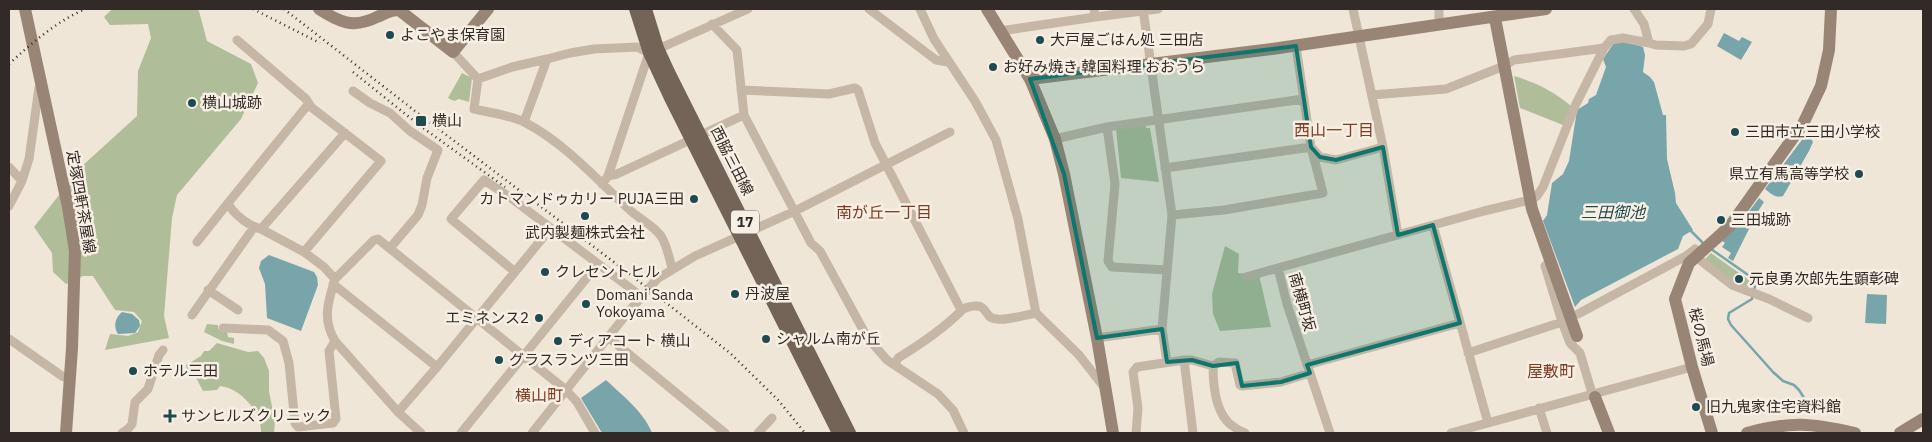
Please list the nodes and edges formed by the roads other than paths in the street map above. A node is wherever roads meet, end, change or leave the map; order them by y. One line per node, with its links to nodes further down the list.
1 (25, 9): 34 (street, 定塚四軒茶屋線)
2 (319, 9): 29 (street)
3 (488, 9): 29 (street)
4 (635, 9): 28 (main road, 西脇三田線 / 17)
5 (646, 9): 28 (main road, 西脇三田線 / 17)
6 (748, 9): 20 (street)
7 (869, 9): 31 (street)
8 (920, 9): 31 (street)
9 (987, 9): 22 (street)
10 (1158, 9): 17 (street)
11 (1353, 9): 23 (street)
12 (1439, 9): 21 (street)
13 (1546, 9): 19 (street)
14 (1634, 9): 25 (street)
15 (1711, 9): 25 (street)
16 (1831, 9): 70 (street, 桜の馬場)
17 (1143, 10): 18 (street); 32 (street)
18 (1095, 13): 22 (street)
19 (1495, 18): 21 (street); 33 (street)
20 (712, 24): 28 (street); 37 (street)
21 (1439, 24): 23 (street)
22 (1000, 31): 36 (street)
23 (1359, 35): 26 (street); 39 (street)
24 (238, 40): 41 (street)
25 (1649, 43): 27 (street)
26 (1296, 46): 32 (street); 40 (street)
27 (1604, 48): 33 (street); 58 (street)
28 (653, 50): 30 (street); 48 (main road, 西脇三田線 / 17); 55 (street)
29 (453, 52): 35 (street)
30 (548, 59): 35 (street); 44 (street)
31 (948, 62): 84 (street)
32 (1150, 65): 36 (street); 43 (street)
33 (1504, 66): 39 (street); 58 (street)
34 (40, 78): 56 (street); 108 (street, 定塚四軒茶屋線)
35 (478, 79): 44 (street)
36 (1030, 79): 49 (street)
37 (741, 90): 42 (street); 52 (street)
38 (353, 91): 69 (street)
39 (1372, 95): 51 (street)
40 (1303, 99): 43 (street); 50 (street)
41 (311, 107): 47 (street); 59 (street)
42 (744, 115): 48 (street); 61 (street)
43 (1158, 120): 45 (street); 54 (street)
44 (524, 122): 57 (street)
45 (1107, 127): 49 (street); 76 (street)
46 (950, 132): 52 (street)
47 (345, 134): 64 (street); 71 (street)
48 (696, 137): 55 (street); 66 (main road, 西脇三田線 / 17)
49 (1055, 140): 95 (street)
50 (1311, 147): 51 (street); 54 (street); 62 (street)
51 (1383, 147): 67 (street)
52 (886, 164): 61 (street); 83 (street)
53 (9, 167): 56 (street)
54 (1165, 168): 62 (street)
55 (608, 176): 57 (street)
56 (22, 181): 60 (street)
57 (602, 184): 74 (street)
58 (1530, 200): 63 (street, 南横町坂); 72 (street)
59 (228, 203): 64 (street); 68 (street)
60 (9, 206)
61 (796, 210): 66 (street); 103 (street)
62 (1172, 215): 76 (street)
63 (1433, 225): 67 (street, 南横町坂); 90 (street)
64 (258, 228): 71 (street); 80 (street)
65 (550, 229): 73 (street); 77 (street); 77 (street)
66 (745, 235): 74 (street); 125 (main road, 西脇三田線 / 17); 126 (main road, 西脇三田線 / 17)
67 (1398, 235): 75 (street, 南横町坂)
68 (197, 242)
69 (390, 248): 79 (street); 87 (street)
70 (1703, 251): 85 (street); 88 (street); 106 (street, 桜の馬場)
71 (304, 252): 79 (street)
72 (1550, 261): 89 (street); 93 (street)
73 (598, 264): 81 (street); 100 (street)
74 (672, 268): 81 (street)
75 (1278, 268): 78 (street); 107 (street, 南横町坂)
76 (1166, 270): 92 (street)
77 (514, 271): 87 (street)
78 (1246, 276)
79 (334, 281): 97 (street); 105 (street)
80 (208, 290): 82 (street); 86 (street)
81 (642, 297): 94 (street)
82 (238, 310)
83 (962, 310): 84 (street); 103 (street)
84 (1036, 313): 109 (street)
85 (1578, 314)
86 (192, 315)
87 (476, 318): 100 (street); 105 (street)
88 (1808, 318)
89 (1562, 322): 99 (street); 111 (street)
90 (1460, 323): 99 (street); 107 (street)
91 (222, 328): 97 (street)
92 (1162, 329): 95 (street); 102 (street)
93 (1577, 336)
94 (608, 337): 110 (street); 123 (street)
95 (1097, 338): 109 (street)
96 (9, 339): 108 (street)
97 (335, 341): 113 (street)
98 (163, 350): 118 (street)
99 (1468, 353): 116 (street)
100 (524, 356): 110 (street); 120 (street)
101 (1184, 360): 102 (street); 104 (street); 130 (street)
102 (1167, 362): 129 (street)
103 (895, 365): 127 (street)
104 (1213, 366): 107 (street); 131 (street)
105 (438, 367): 113 (street)
106 (1692, 367): 111 (street); 136 (street, 桜の馬場)
107 (1308, 369): 132 (street, 南横町坂)
108 (70, 379): 117 (street, 定塚四軒茶屋線)
109 (1104, 387): 128 (street)
110 (566, 390): 121 (street); 122 (street)
111 (1594, 395): 112 (street); 135 (street)
112 (1539, 408): 116 (street); 134 (street)
113 (398, 412): 119 (street)
114 (772, 418): 124 (street)
115 (1923, 419): 139 (street)
116 (1488, 423): 133 (street)
117 (66, 433)
118 (122, 433)
119 (421, 433)
120 (461, 433)
121 (532, 433)
122 (595, 433)
123 (726, 433)
124 (758, 433)
125 (838, 433)
126 (850, 433)
127 (964, 433)
128 (1112, 433)
129 (1136, 433)
130 (1193, 433)
131 (1245, 433)
132 (1330, 433)
133 (1451, 433)
134 (1547, 433)
135 (1609, 433)
136 (1712, 433)
137 (1747, 433): 138 (street)
138 (1855, 433)
139 (1900, 433)

